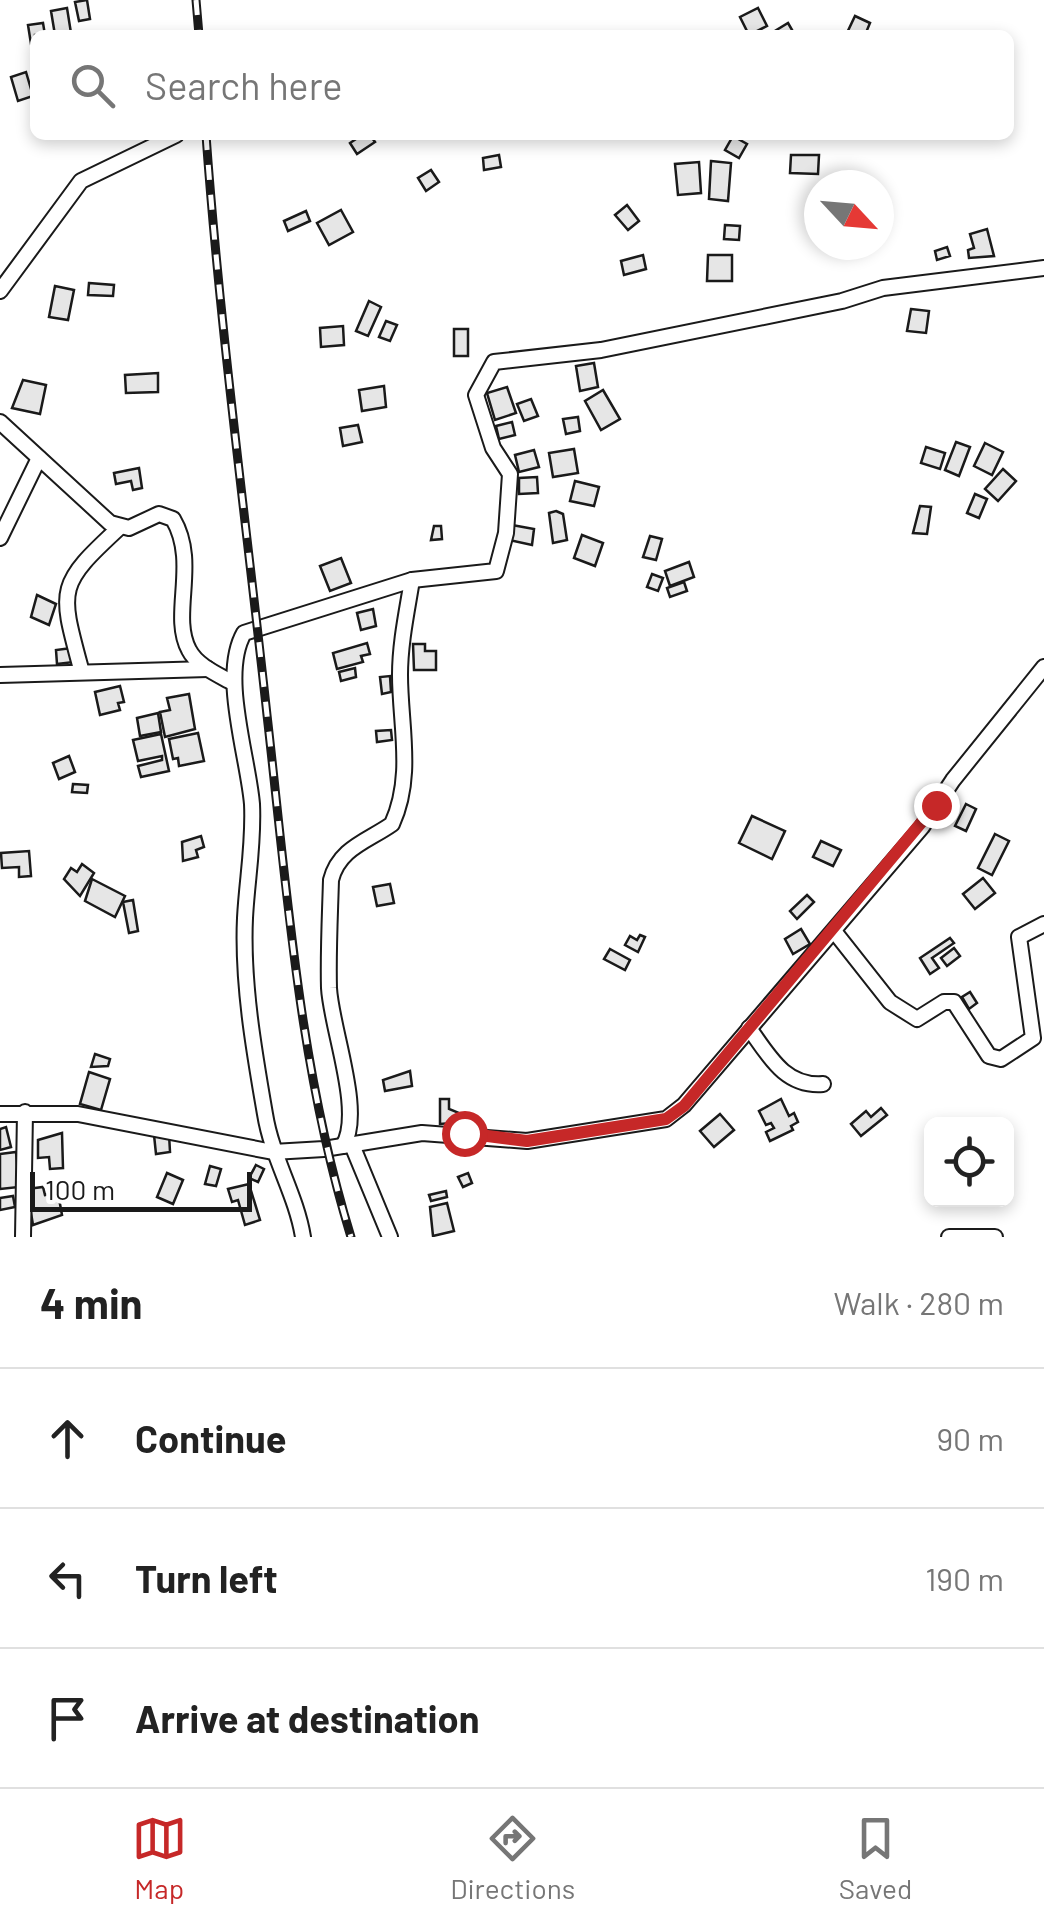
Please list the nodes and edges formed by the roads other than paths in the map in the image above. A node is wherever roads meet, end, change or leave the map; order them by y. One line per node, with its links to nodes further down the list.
1 (165, 140): 3 (street)
2 (1044, 268): 8 (street)
3 (0, 290)
4 (0, 422): 5 (street)
5 (39, 458): 6 (street); 7 (street)
6 (120, 527): 10 (street); 11 (street)
7 (0, 538)
8 (412, 580): 13 (street); 20 (street)
9 (1044, 667): 15 (street)
10 (82, 669): 11 (street); 12 (street)
11 (208, 669): 13 (street)
12 (0, 675)
13 (233, 683): 21 (street)
14 (1044, 924): 15 (street)
15 (834, 932): 16 (street)
16 (750, 1028): 17 (street); 20 (street)
17 (823, 1084)
18 (26, 1112): 19 (street); 21 (street); 22 (street)
19 (0, 1114)
20 (348, 1146): 21 (street); 24 (street)
21 (274, 1152): 23 (street)
22 (23, 1237)
23 (303, 1237)
24 (390, 1237)
25 (948, 1237): 26 (street)
26 (995, 1237)

